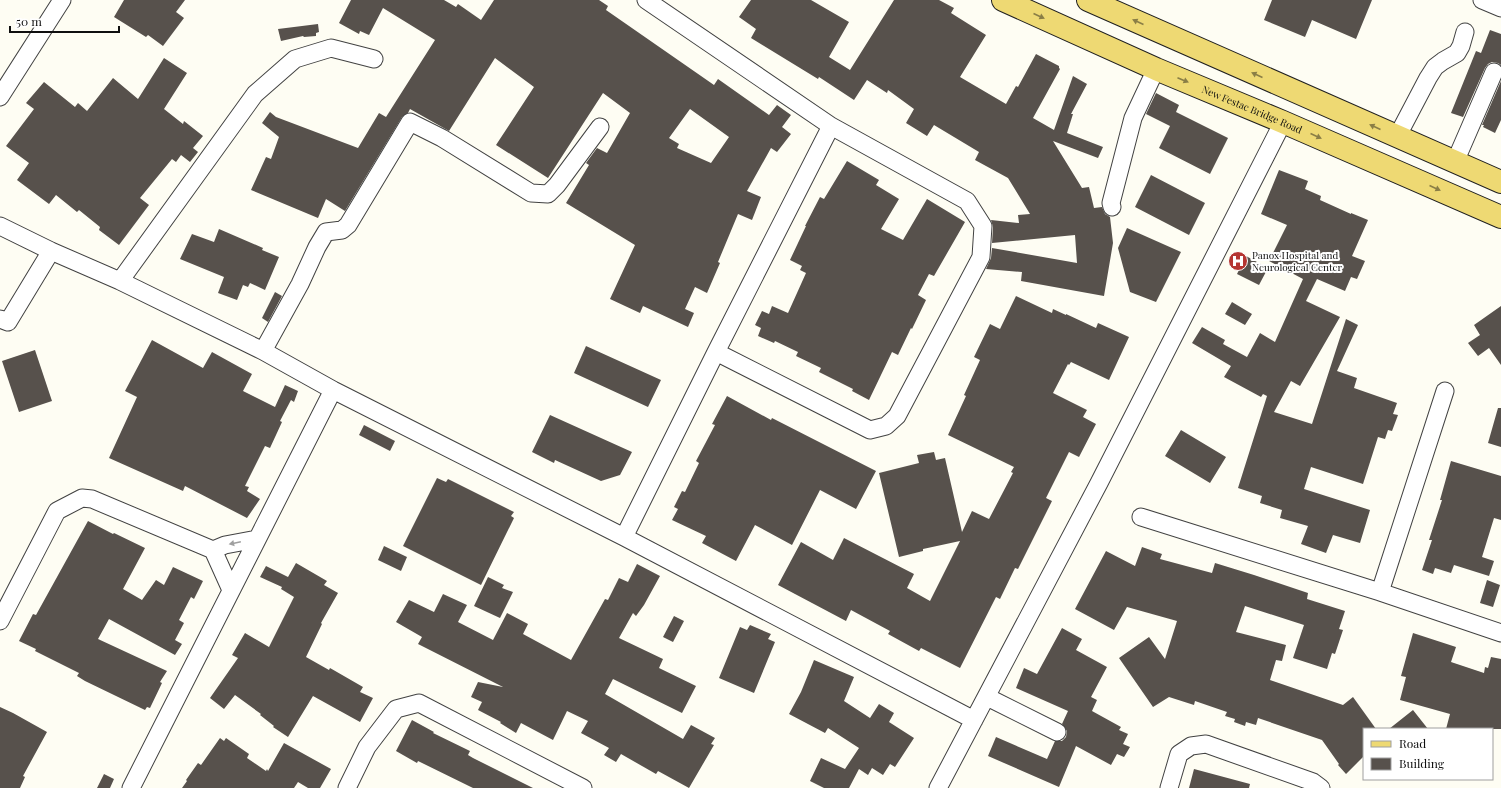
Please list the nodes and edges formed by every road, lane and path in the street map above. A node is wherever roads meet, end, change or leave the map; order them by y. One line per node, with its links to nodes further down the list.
1 (646, 0): 13 (street)
2 (1003, 0): 9 (main road, New Festac Bridge Road, one-way to 9)
3 (1088, 0): 15 (main road, one-way to 3)
4 (1482, 0): 6 (street)
5 (60, 1): 11 (street)
6 (1501, 8)
7 (1465, 32): 15 (street)
8 (374, 59): 22 (street)
9 (1156, 69): 12 (main road, New Festac Bridge Road, one-way to 12); 18 (street)
10 (1494, 72): 16 (street)
11 (0, 97)
12 (1283, 122): 19 (main road, New Festac Bridge Road, one-way to 19); 36 (street)
13 (831, 126): 25 (street); 25 (street)
14 (600, 127): 24 (street)
15 (1398, 137): 16 (main road)
16 (1455, 162): 17 (main road)
17 (1501, 182)
18 (1112, 207)
19 (1501, 217)
20 (2, 231): 21 (street)
21 (51, 251): 22 (street); 23 (street)
22 (120, 281): 24 (street)
23 (0, 319)
24 (263, 351): 26 (street)
25 (716, 352): 29 (street)
26 (333, 390): 29 (street); 30 (street)
27 (1445, 391): 33 (street)
28 (1141, 517): 33 (street)
29 (624, 537): 37 (street)
30 (257, 539): 31 (street, one-way to 31); 32 (street)
31 (213, 550): 32 (street); 34 (street)
32 (231, 590): 39 (street)
33 (1380, 592): 35 (street)
34 (0, 621)
35 (1501, 633)
36 (987, 696): 37 (street); 38 (street)
37 (974, 720): 42 (street)
38 (1057, 732)
39 (131, 788)
40 (347, 788): 41 (street)
41 (582, 788)
42 (938, 788)
43 (1170, 788): 44 (street)
44 (1321, 788)

